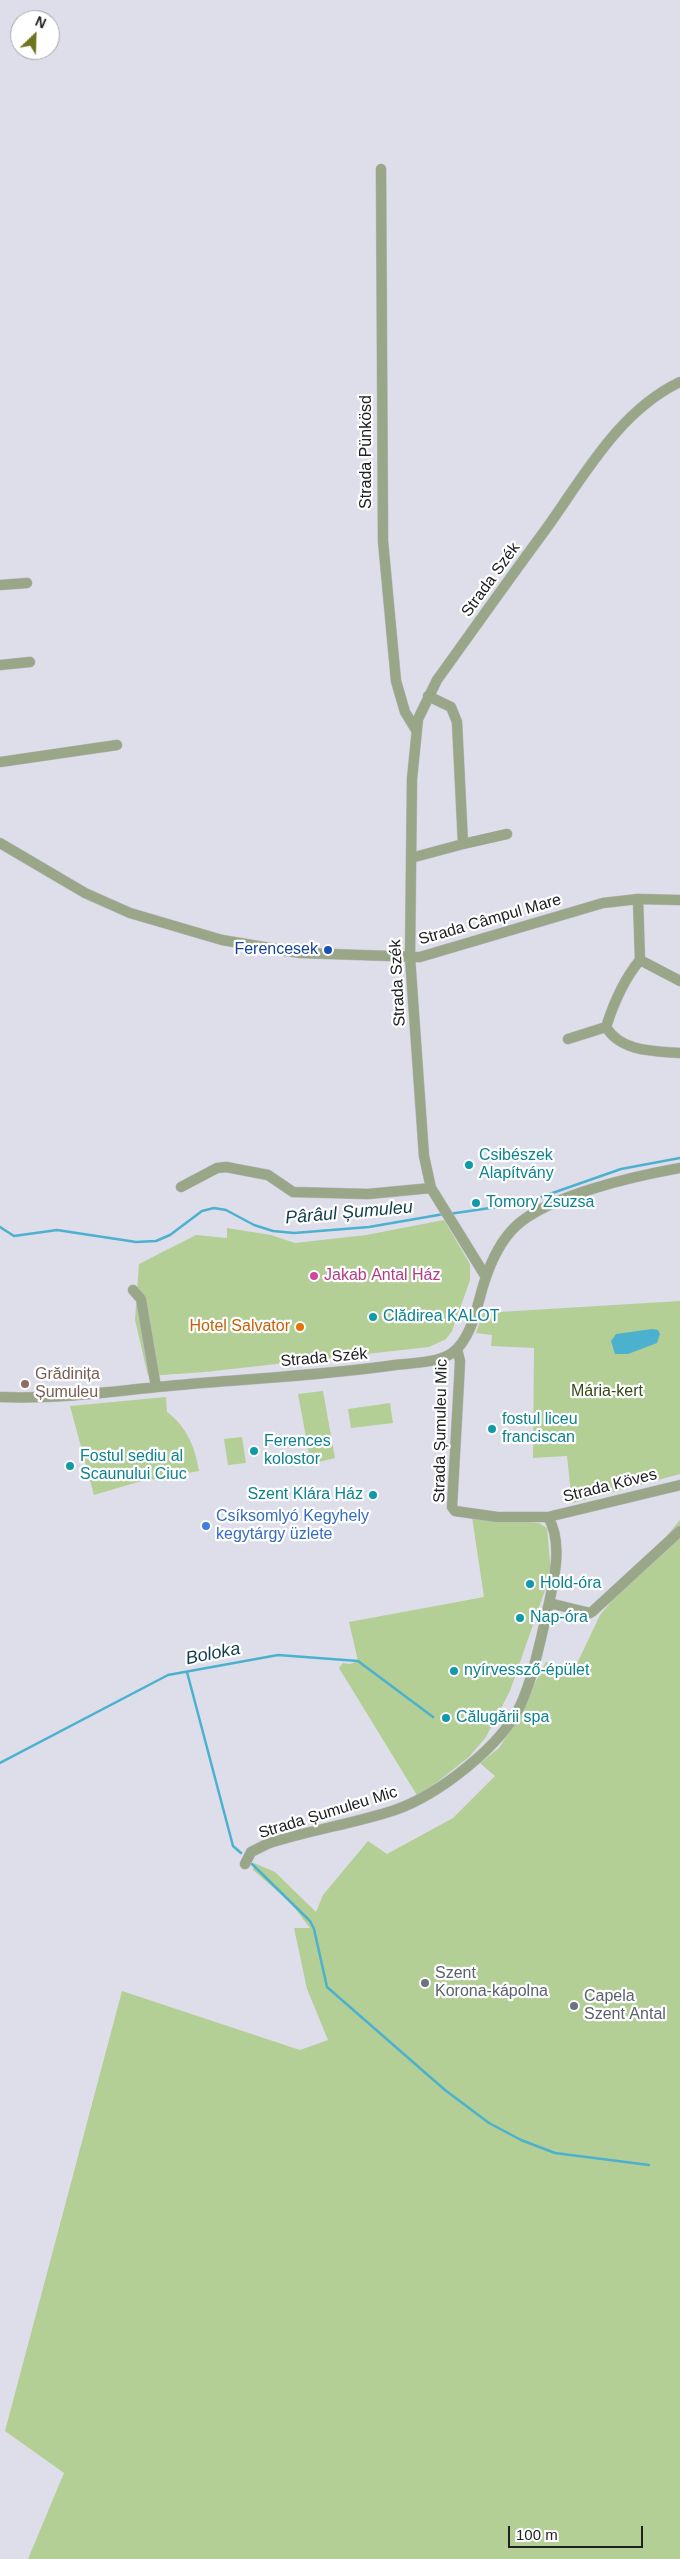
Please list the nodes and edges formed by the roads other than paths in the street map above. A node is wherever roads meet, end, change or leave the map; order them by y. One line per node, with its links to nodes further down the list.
1 (381, 169): 8 (street, Strada Pünkösd)
2 (680, 382): 7 (street, Strada Szék)
3 (28, 583): 4 (street)
4 (0, 584)
5 (30, 662): 6 (street)
6 (0, 665)
7 (428, 696): 8 (street, Strada Szék); 13 (street)
8 (416, 730): 14 (street, Strada Szék)
9 (117, 745): 10 (street)
10 (0, 762)
11 (507, 834): 13 (street)
12 (0, 842): 17 (street, Strada Câmpul Mare)
13 (463, 844): 14 (street)
14 (411, 858): 17 (street, Strada Szék)
15 (638, 899): 16 (street, Strada Câmpul Mare); 17 (street, Strada Câmpul Mare); 18 (street)
16 (680, 900)
17 (410, 957): 25 (street, Strada Szék)
18 (640, 960): 19 (street); 20 (street)
19 (680, 981)
20 (606, 1026): 21 (street); 22 (street)
21 (568, 1039)
22 (680, 1053)
23 (680, 1168): 26 (street)
24 (181, 1187): 25 (street)
25 (431, 1188): 26 (street, Strada Szék)
26 (486, 1277): 28 (street)
27 (132, 1290): 29 (street)
28 (457, 1349): 29 (street, Strada Szék); 32 (street, Strada Șumuleu Mic)
29 (156, 1387): 30 (street, Strada Szék)
30 (0, 1397)
31 (680, 1485): 32 (street, Strada Köves)
32 (548, 1517): 34 (street, Strada Șumuleu Mic)
33 (680, 1531): 34 (street)
34 (549, 1603): 35 (street, Strada Șumuleu Mic)
35 (245, 1864)

